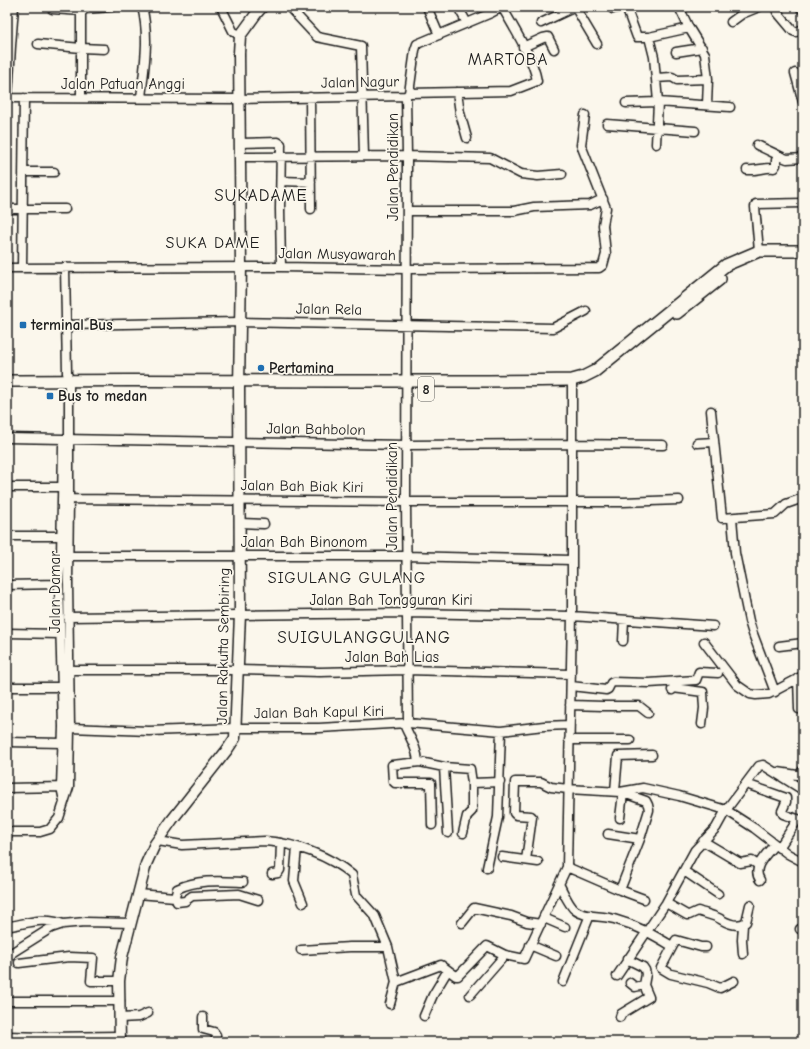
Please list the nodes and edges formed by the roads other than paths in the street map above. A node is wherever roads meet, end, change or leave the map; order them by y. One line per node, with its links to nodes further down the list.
1 (14, 7): 44 (street)
2 (112, 7): 19 (street)
3 (142, 7): 47 (street)
4 (221, 7): 27 (street)
5 (262, 7): 27 (main road)
6 (289, 7): 43 (street)
7 (427, 7): 26 (street)
8 (458, 7): 22 (street)
9 (502, 7): 22 (street, Jalan Nagur); 31 (street)
10 (575, 7): 23 (street); 30 (street)
11 (611, 7): 12 (street)
12 (620, 7)
13 (626, 7): 28 (street)
14 (680, 7): 24 (street)
15 (759, 7): 21 (street)
16 (800, 7): 18 (street)
17 (52, 9): 19 (street)
18 (803, 10)
19 (82, 11): 32 (street)
20 (777, 12): 25 (street)
21 (731, 22)
22 (467, 23): 26 (street, Jalan Nagur)
23 (541, 23)
24 (689, 28): 28 (street); 33 (street)
25 (803, 29)
26 (439, 34): 41 (street, Jalan Nagur)
27 (240, 36): 48 (main road, Jalan Rakutta Sembiring)
28 (649, 37): 38 (street)
29 (38, 44): 32 (street)
30 (597, 44)
31 (523, 47): 35 (street); 40 (street)
32 (81, 48): 34 (street); 46 (street)
33 (702, 48): 36 (street); 39 (street)
34 (104, 49)
35 (554, 49)
36 (676, 52)
37 (795, 73): 51 (street)
38 (656, 78): 39 (street); 50 (street)
39 (708, 80): 52 (street)
40 (457, 92): 41 (street); 58 (street)
41 (408, 95): 43 (street, Jalan Nagur); 64 (street, Jalan Pendidikan)
42 (310, 97): 43 (street, Jalan Nagur); 48 (street, Jalan Nagur); 62 (street)
43 (362, 97): 63 (street)
44 (8, 98): 45 (street, Jalan Patuan Anggi)
45 (24, 98): 46 (street, Jalan Patuan Anggi); 70 (street)
46 (81, 98): 47 (street, Jalan Patuan Anggi)
47 (141, 98): 48 (street, Jalan Patuan Anggi)
48 (240, 99): 59 (main road, Jalan Rakutta Sembiring)
49 (626, 102): 50 (street)
50 (658, 102): 52 (street); 56 (street)
51 (803, 102)
52 (707, 105): 53 (street)
53 (730, 107)
54 (586, 115): 75 (street)
55 (607, 124): 56 (street)
56 (656, 127): 57 (street); 60 (street)
57 (695, 131)
58 (466, 138)
59 (240, 143): 66 (main road, Jalan Rakutta Sembiring); 67 (street)
60 (656, 144)
61 (757, 145): 65 (street)
62 (310, 156): 63 (street); 67 (street); 74 (street)
63 (364, 156): 64 (street)
64 (408, 156): 72 (street); 81 (street, Jalan Pendidikan)
65 (780, 156): 68 (street); 69 (street)
66 (241, 157): 67 (street); 86 (main road, Jalan Rakutta Sembiring)
67 (281, 157): 73 (street)
68 (803, 158)
69 (747, 170)
70 (23, 172): 71 (street); 78 (street)
71 (54, 172)
72 (562, 174)
73 (281, 181): 74 (street); 87 (street)
74 (311, 182): 80 (street)
75 (603, 199): 81 (street); 90 (street, Jalan Musyawarah)
76 (803, 203): 82 (street)
77 (7, 209): 78 (street)
78 (23, 209): 79 (street); 89 (street)
79 (65, 209)
80 (311, 209)
81 (407, 211): 90 (street, Jalan Pendidikan)
82 (759, 251): 83 (highway, 8); 98 (highway, 8)
83 (803, 251)
84 (803, 258): 98 (highway, 8)
85 (65, 267): 86 (street, Jalan Musyawarah); 89 (street, Jalan Musyawarah); 94 (street, Jalan Damar)
86 (241, 267): 87 (street, Jalan Musyawarah); 92 (main road, Jalan Rakutta Sembiring)
87 (280, 267): 90 (street, Jalan Musyawarah)
88 (7, 268): 89 (street, Jalan Musyawarah)
89 (22, 268)
90 (406, 269): 93 (street, Jalan Pendidikan)
91 (586, 311): 93 (street, Jalan Rela)
92 (240, 322): 93 (street, Jalan Rela); 94 (street, Jalan Rela); 97 (main road, Jalan Rakutta Sembiring)
93 (406, 324): 100 (street, Jalan Pendidikan)
94 (66, 325): 96 (street, Jalan Damar)
95 (7, 381): 96 (highway, 8)
96 (66, 381): 97 (highway, 8); 99 (highway, 8); 103 (street, Jalan Damar)
97 (239, 384): 100 (highway, 8); 104 (main road, Jalan Rakutta Sembiring)
98 (572, 384): 100 (highway, 8); 107 (street)
99 (7, 386)
100 (406, 386): 108 (street, Jalan Pendidikan)
101 (712, 411): 105 (street)
102 (7, 438): 103 (street, Jalan Bahbolon)
103 (66, 440): 104 (street, Jalan Bahbolon); 111 (street, Jalan Damar); 112 (street, Jalan Damar)
104 (240, 442): 108 (street, Jalan Bahbolon); 114 (main road, Jalan Rakutta Sembiring)
105 (714, 442): 106 (street); 119 (street)
106 (697, 443)
107 (571, 444): 108 (street, Jalan Bahbolon); 109 (street, Jalan Bahbolon); 117 (street)
108 (406, 445): 116 (street, Jalan Pendidikan)
109 (663, 445)
110 (7, 487): 111 (street)
111 (62, 487): 118 (street, Jalan Damar)
112 (69, 498): 114 (street, Jalan Bah Biak Kiri); 118 (street, Jalan Damar)
113 (803, 498): 119 (street)
114 (240, 499): 116 (street, Jalan Bah Biak Kiri); 120 (main road, Jalan Rakutta Sembiring)
115 (679, 500): 117 (street, Jalan Bah Biak Kiri)
116 (406, 502): 117 (street, Jalan Bah Biak Kiri); 126 (street, Jalan Pendidikan)
117 (571, 502): 127 (street)
118 (65, 518): 123 (street, Jalan Damar); 124 (street, Jalan Damar)
119 (732, 518): 154 (street)
120 (240, 523): 121 (street); 125 (main road, Jalan Rakutta Sembiring)
121 (264, 524)
122 (7, 536): 123 (street)
123 (61, 536): 124 (street, Jalan Damar)
124 (65, 556): 125 (street, Jalan Bah Binonom); 128 (street, Jalan Damar); 133 (street, Jalan Damar)
125 (240, 556): 126 (street, Jalan Bah Binonom); 131 (main road, Jalan Rakutta Sembiring)
126 (406, 556): 127 (street, Jalan Bah Binonom); 130 (street, Jalan Pendidikan)
127 (571, 560): 132 (street)
128 (59, 584): 129 (street); 137 (street, Jalan Damar)
129 (7, 585)
130 (406, 613): 131 (street, Jalan Bah Tongguran Kiri); 132 (street, Jalan Bah Tongguran Kiri); 144 (street, Jalan Pendidikan)
131 (240, 614): 133 (street, Jalan Bah Tongguran Kiri); 143 (main road, Jalan Rakutta Sembiring)
132 (572, 616): 134 (street, Jalan Bah Tongguran Kiri); 145 (street)
133 (68, 617): 142 (street, Jalan Damar)
134 (624, 620): 135 (street, Jalan Bah Tongguran Kiri); 138 (street)
135 (713, 626)
136 (7, 633): 137 (street)
137 (60, 634): 151 (street, Jalan Damar)
138 (623, 641)
139 (704, 642): 154 (street)
140 (803, 643): 141 (street)
141 (779, 646)
142 (70, 670): 143 (street, Jalan Bah Lias); 161 (street, Jalan Damar)
143 (238, 670): 144 (street, Jalan Bah Lias); 162 (main road, Jalan Rakutta Sembiring)
144 (406, 670): 145 (street, Jalan Bah Lias); 158 (street, Jalan Pendidikan)
145 (570, 674): 149 (street)
146 (718, 674): 148 (street)
147 (800, 677): 154 (street); 156 (street)
148 (698, 679): 149 (street); 153 (street)
149 (571, 686): 155 (street)
150 (7, 687): 151 (street)
151 (61, 687): 167 (street, Jalan Damar)
152 (672, 690): 153 (street)
153 (700, 691): 159 (street)
154 (775, 692)
155 (570, 705): 157 (street); 160 (street)
156 (803, 710)
157 (648, 714)
158 (406, 724): 162 (street, Jalan Bah Kapul Kiri); 163 (street, Jalan Bah Kapul Kiri); 169 (street)
159 (702, 724)
160 (569, 725): 163 (street, Jalan Bah Kapul Kiri); 164 (street)
161 (70, 728): 162 (street, Jalan Bah Kapul Kiri); 176 (street, Jalan Damar)
162 (236, 728): 190 (main road, Jalan Rakutta Sembiring)
163 (501, 731): 173 (street)
164 (569, 740): 165 (street); 178 (street)
165 (630, 740)
166 (7, 742): 167 (street)
167 (63, 743): 176 (street, Jalan Damar)
168 (652, 755): 180 (street)
169 (418, 762): 170 (street); 184 (street)
170 (444, 767): 174 (street); 186 (street)
171 (803, 770): 172 (street)
172 (774, 772): 175 (street); 179 (street)
173 (500, 782): 174 (street); 201 (street)
174 (472, 783): 187 (street)
175 (746, 784): 181 (street); 183 (street)
176 (65, 787): 177 (street); 185 (street, Jalan Damar)
177 (7, 788)
178 (568, 790): 180 (street); 196 (street); 200 (street)
179 (803, 790)
180 (619, 792): 181 (street); 182 (street); 189 (street)
181 (726, 810): 191 (street); 193 (street)
182 (620, 818)
183 (801, 820): 193 (street)
184 (432, 825)
185 (7, 832)
186 (448, 833)
187 (463, 834)
188 (608, 834): 189 (street)
189 (640, 839): 207 (street)
190 (158, 841): 192 (street); 208 (main road, Jalan Rakutta Sembiring)
191 (703, 841): 199 (street); 202 (street)
192 (281, 843): 194 (street); 203 (street)
193 (777, 846): 198 (street); 199 (street)
194 (296, 847): 213 (street); 227 (street)
195 (502, 857): 196 (street)
196 (526, 860): 197 (street)
197 (538, 862)
198 (803, 862)
199 (758, 865): 204 (street)
200 (567, 867): 206 (street); 207 (street)
201 (487, 868)
202 (684, 871): 209 (street); 214 (street)
203 (272, 874)
204 (760, 880)
205 (243, 882): 210 (street)
206 (559, 884): 216 (street); 217 (street)
207 (620, 890): 211 (street)
208 (138, 894): 210 (street); 218 (main road, Jalan Rakutta Sembiring)
209 (718, 894)
210 (175, 897): 212 (street)
211 (644, 899)
212 (258, 900)
213 (303, 903)
214 (666, 903): 221 (street); 224 (street)
215 (750, 905): 221 (street)
216 (590, 915): 224 (street); 241 (street)
217 (542, 921): 219 (street); 223 (street); 225 (street)
218 (131, 923): 220 (street); 238 (main road, Jalan Rakutta Sembiring)
219 (462, 923)
220 (63, 924): 222 (street); 234 (street)
221 (743, 924): 230 (street)
222 (10, 926)
223 (565, 927)
224 (647, 931): 226 (street); 233 (street)
225 (530, 945): 231 (street); 232 (street)
226 (672, 946): 228 (street); 243 (street)
227 (388, 947): 229 (street); 240 (street)
228 (706, 947)
229 (301, 950)
230 (743, 954)
231 (505, 955): 236 (street); 246 (street)
232 (556, 956)
233 (627, 959): 237 (street); 244 (street)
234 (7, 960)
235 (19, 963): 238 (street)
236 (448, 970): 240 (street); 252 (street)
237 (617, 976)
238 (119, 981): 248 (main road, Jalan Rakutta Sembiring)
239 (734, 981): 243 (street)
240 (396, 982): 249 (street)
241 (563, 982)
242 (630, 982): 244 (street)
243 (710, 983): 245 (street)
244 (644, 985): 254 (street)
245 (700, 988)
246 (470, 995)
247 (7, 1000): 248 (street)
248 (120, 1000): 253 (main road, Jalan Rakutta Sembiring)
249 (390, 1004)
250 (148, 1013): 253 (street)
251 (203, 1016): 257 (street)
252 (424, 1016)
253 (120, 1018): 256 (main road, Jalan Rakutta Sembiring)
254 (620, 1018)
255 (7, 1036): 256 (street)
256 (120, 1039)
257 (216, 1042)

